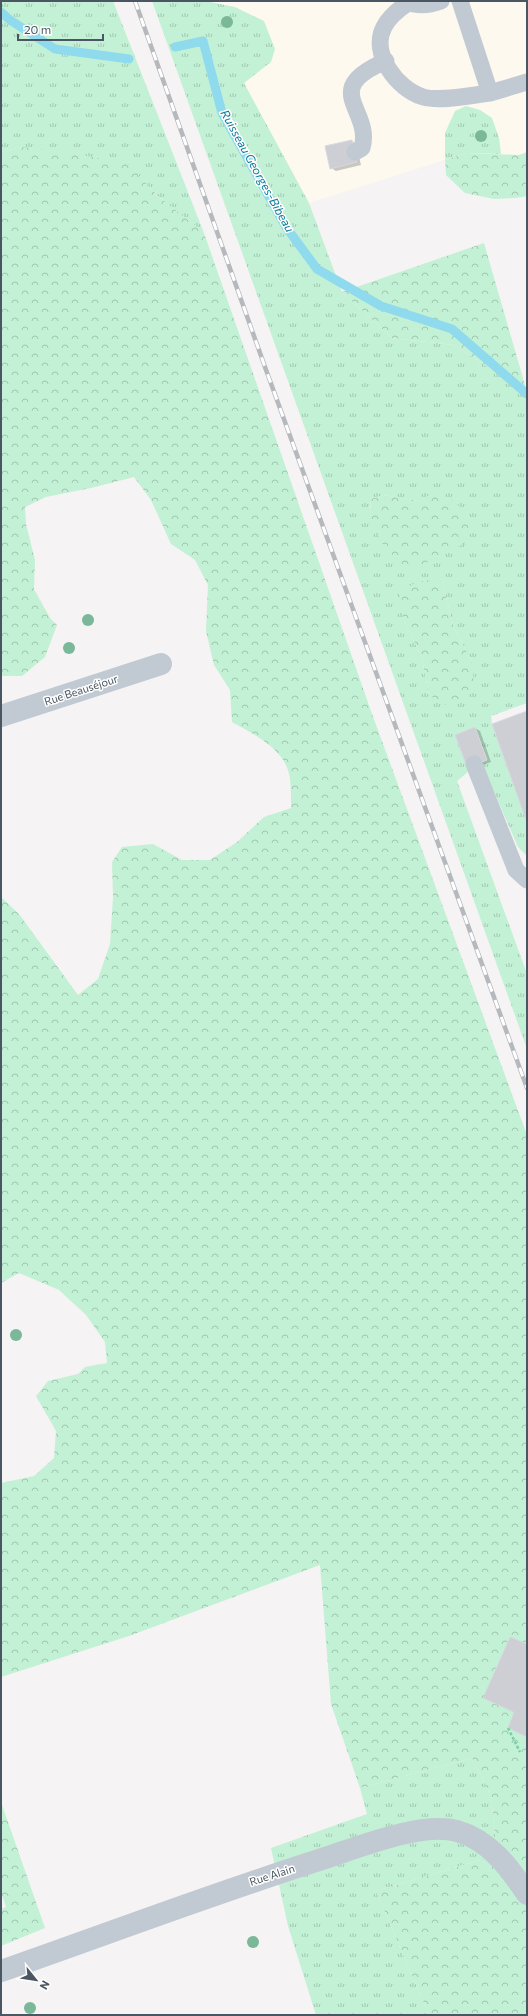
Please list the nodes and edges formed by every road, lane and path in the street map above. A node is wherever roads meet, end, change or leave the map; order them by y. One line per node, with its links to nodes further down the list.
1 (441, 1): 3 (lane)
2 (460, 1): 6 (lane)
3 (405, 2): 4 (lane)
4 (386, 61): 6 (lane); 7 (lane)
5 (527, 82): 6 (lane)
6 (490, 93)
7 (355, 152)
8 (161, 664): 9 (street, Rue Beauséjour)
9 (1, 716)
10 (474, 764): 11 (lane)
11 (527, 880)
12 (508, 1728): 13 (path)
13 (520, 1752)
14 (527, 1894): 15 (street, Rue Alain)
15 (1, 1971)

